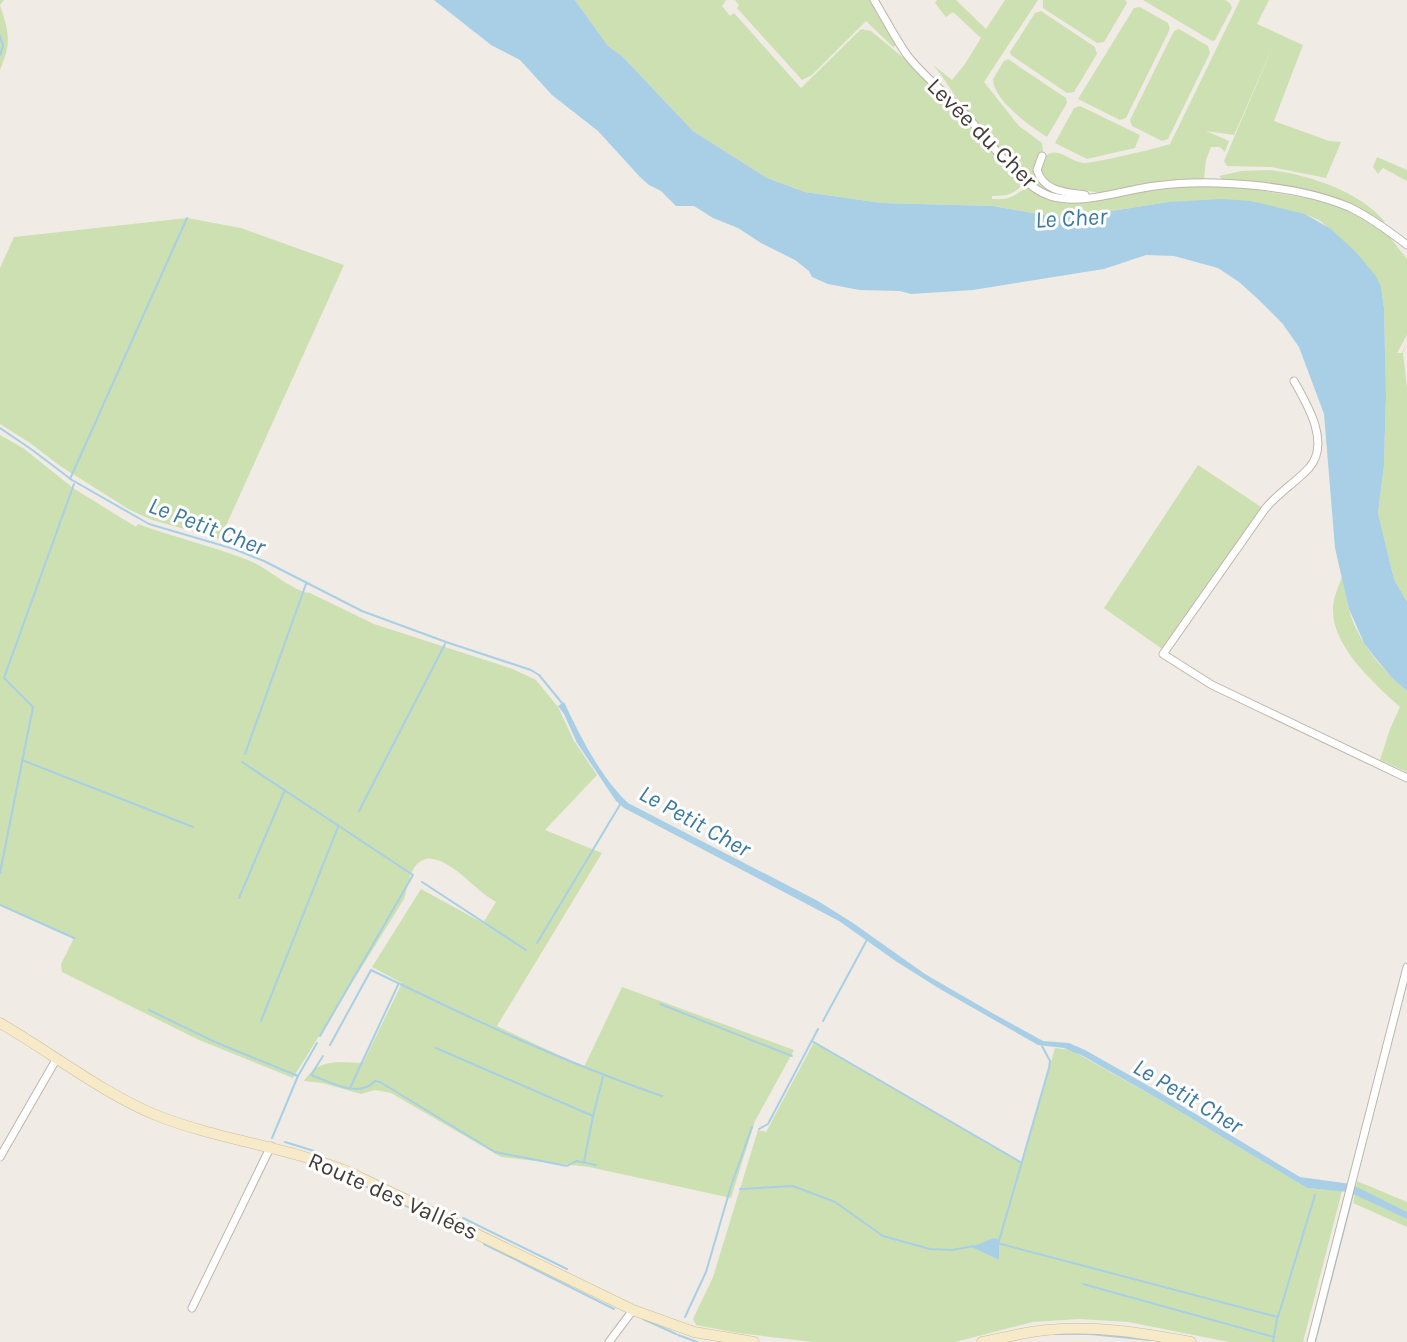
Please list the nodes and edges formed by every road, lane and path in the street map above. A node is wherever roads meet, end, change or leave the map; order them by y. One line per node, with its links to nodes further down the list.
1 (874, 0): 3 (street, Levée du Cher)
2 (1042, 156): 3 (street)
3 (1053, 193): 4 (street)
4 (1407, 245)
5 (1294, 381): 6 (street)
6 (1407, 778)
7 (1407, 967): 18 (street)
8 (0, 1023): 9 (main road, Route des Vallées)
9 (57, 1058): 10 (main road, Route des Vallées); 11 (street)
10 (271, 1146): 12 (street); 13 (main road, Route des Vallées)
11 (0, 1157)
12 (192, 1308)
13 (634, 1310): 14 (street); 15 (main road, Route des Vallées)
14 (609, 1342)
15 (754, 1342)
16 (982, 1342): 17 (main road)
17 (1191, 1342)
18 (1311, 1342)

